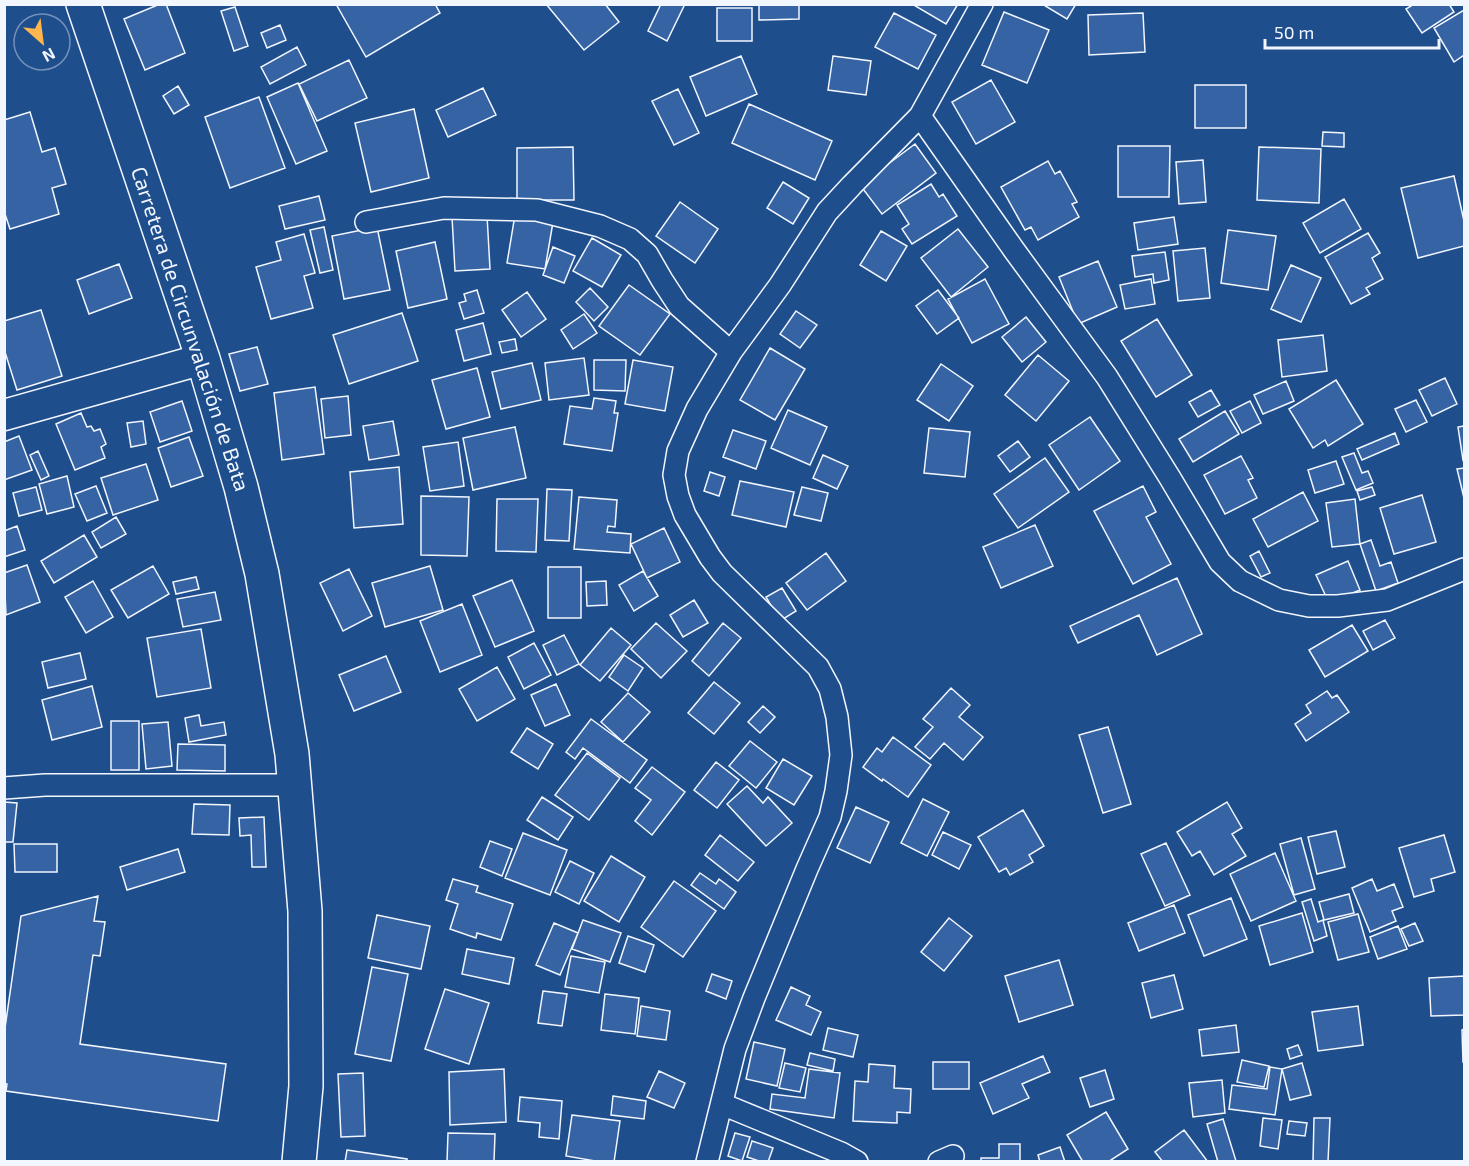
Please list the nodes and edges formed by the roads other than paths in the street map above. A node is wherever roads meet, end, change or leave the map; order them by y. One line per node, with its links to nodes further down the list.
1 (83, 4): 6 (main road, Carretera de Circunvalación de Bata)
2 (982, 4): 3 (street)
3 (920, 116): 5 (street); 8 (street)
4 (366, 222): 5 (street)
5 (731, 352): 11 (street)
6 (203, 359): 7 (street); 9 (main road, Carretera de Circunvalación de Bata)
7 (4, 415)
8 (1464, 569)
9 (295, 785): 10 (street); 12 (main road, Carretera de Circunvalación de Bata)
10 (4, 788)
11 (722, 1104): 13 (street); 14 (street)
12 (299, 1161)
13 (707, 1161)
14 (857, 1161)

